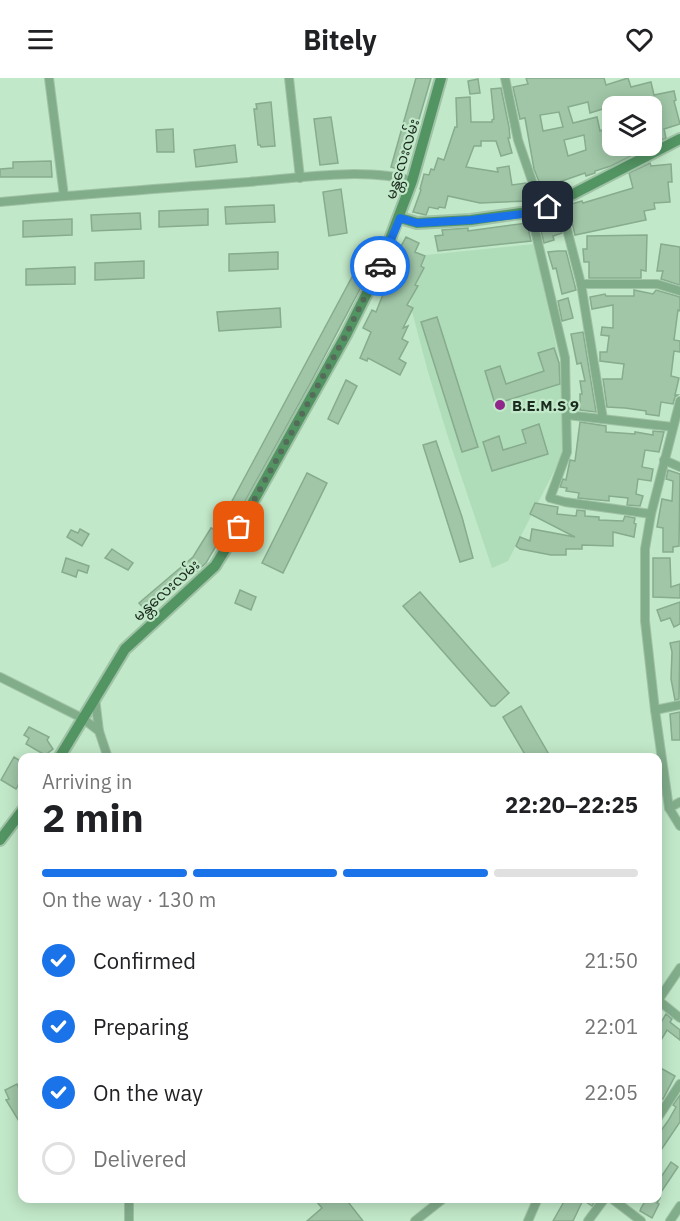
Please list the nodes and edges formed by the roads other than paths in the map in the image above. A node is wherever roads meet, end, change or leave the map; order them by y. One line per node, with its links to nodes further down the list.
1 (49, 78): 8 (street)
2 (289, 78): 6 (street)
3 (441, 78): 7 (main road, မန္တလေးလမ်း)
4 (505, 78): 11 (street)
5 (680, 139): 9 (main road)
6 (300, 178): 7 (street); 8 (street)
7 (412, 181): 12 (main road, မန္တလေးလမ်း)
8 (64, 196): 10 (street)
9 (560, 201): 11 (main road); 13 (street)
10 (0, 202)
11 (536, 212): 12 (main road); 16 (street)
12 (400, 218): 23 (main road, မန္တလေးလမ်း)
13 (581, 284): 14 (street); 17 (street)
14 (680, 291)
15 (680, 401): 18 (street)
16 (567, 415): 17 (street); 21 (street)
17 (603, 419): 18 (street)
18 (673, 427): 19 (street)
19 (664, 460): 20 (street); 21 (street)
20 (680, 467)
21 (651, 514): 25 (street)
22 (0, 677): 26 (street)
23 (95, 698): 26 (main road, မန္တလေးလမ်း); 27 (street)
24 (680, 705): 25 (street)
25 (655, 710): 30 (street)
26 (82, 718): 27 (street); 28 (main road, မန္တလေးလမ်း)
27 (99, 731): 29 (street)
28 (62, 753)
29 (106, 753)
30 (661, 753)
31 (662, 759): 33 (street)
32 (680, 802): 33 (street)
33 (669, 808): 35 (street)
34 (18, 816): 36 (main road)
35 (680, 826)
36 (0, 840)
37 (680, 968): 38 (street)
38 (662, 995)
39 (662, 1004): 40 (street)
40 (680, 1018)
41 (680, 1084): 42 (street)
42 (662, 1111)
43 (129, 1203): 49 (street)
44 (438, 1203): 50 (street)
45 (536, 1203): 51 (street)
46 (601, 1203): 52 (street)
47 (618, 1203): 53 (street)
48 (680, 1206): 54 (street)
49 (129, 1221)
50 (415, 1221)
51 (528, 1221)
52 (588, 1221)
53 (641, 1221)
54 (670, 1221)

